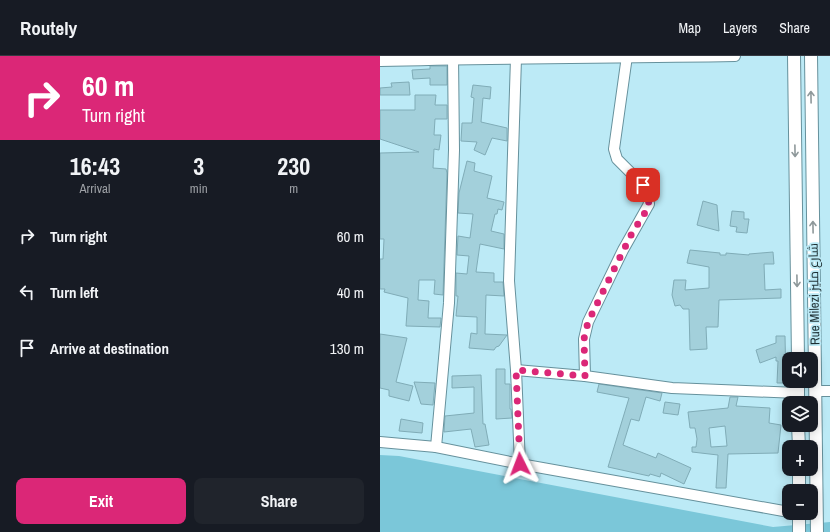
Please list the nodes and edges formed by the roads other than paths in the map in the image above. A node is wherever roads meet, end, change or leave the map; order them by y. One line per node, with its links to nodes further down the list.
1 (735, 56): 4 (street)
2 (794, 56): 8 (street, Rue Milezi شارع مليز, one-way to 8)
3 (811, 56): 13 (street, Rue Milezi شارع مليز, one-way to 3)
4 (627, 57): 6 (street); 10 (street)
5 (453, 58): 6 (street); 7 (street); 15 (street)
6 (516, 58): 9 (street)
7 (380, 61)
8 (798, 352)
9 (516, 370): 10 (street); 16 (street)
10 (585, 376): 12 (street)
11 (830, 391): 13 (street)
12 (798, 392)
13 (815, 392): 20 (street, Rue Milezi شارع مليز)
14 (380, 442): 15 (street)
15 (436, 447): 16 (street)
16 (520, 464): 17 (street)
17 (782, 511)
18 (796, 520): 19 (street)
19 (799, 532)
20 (817, 532)

